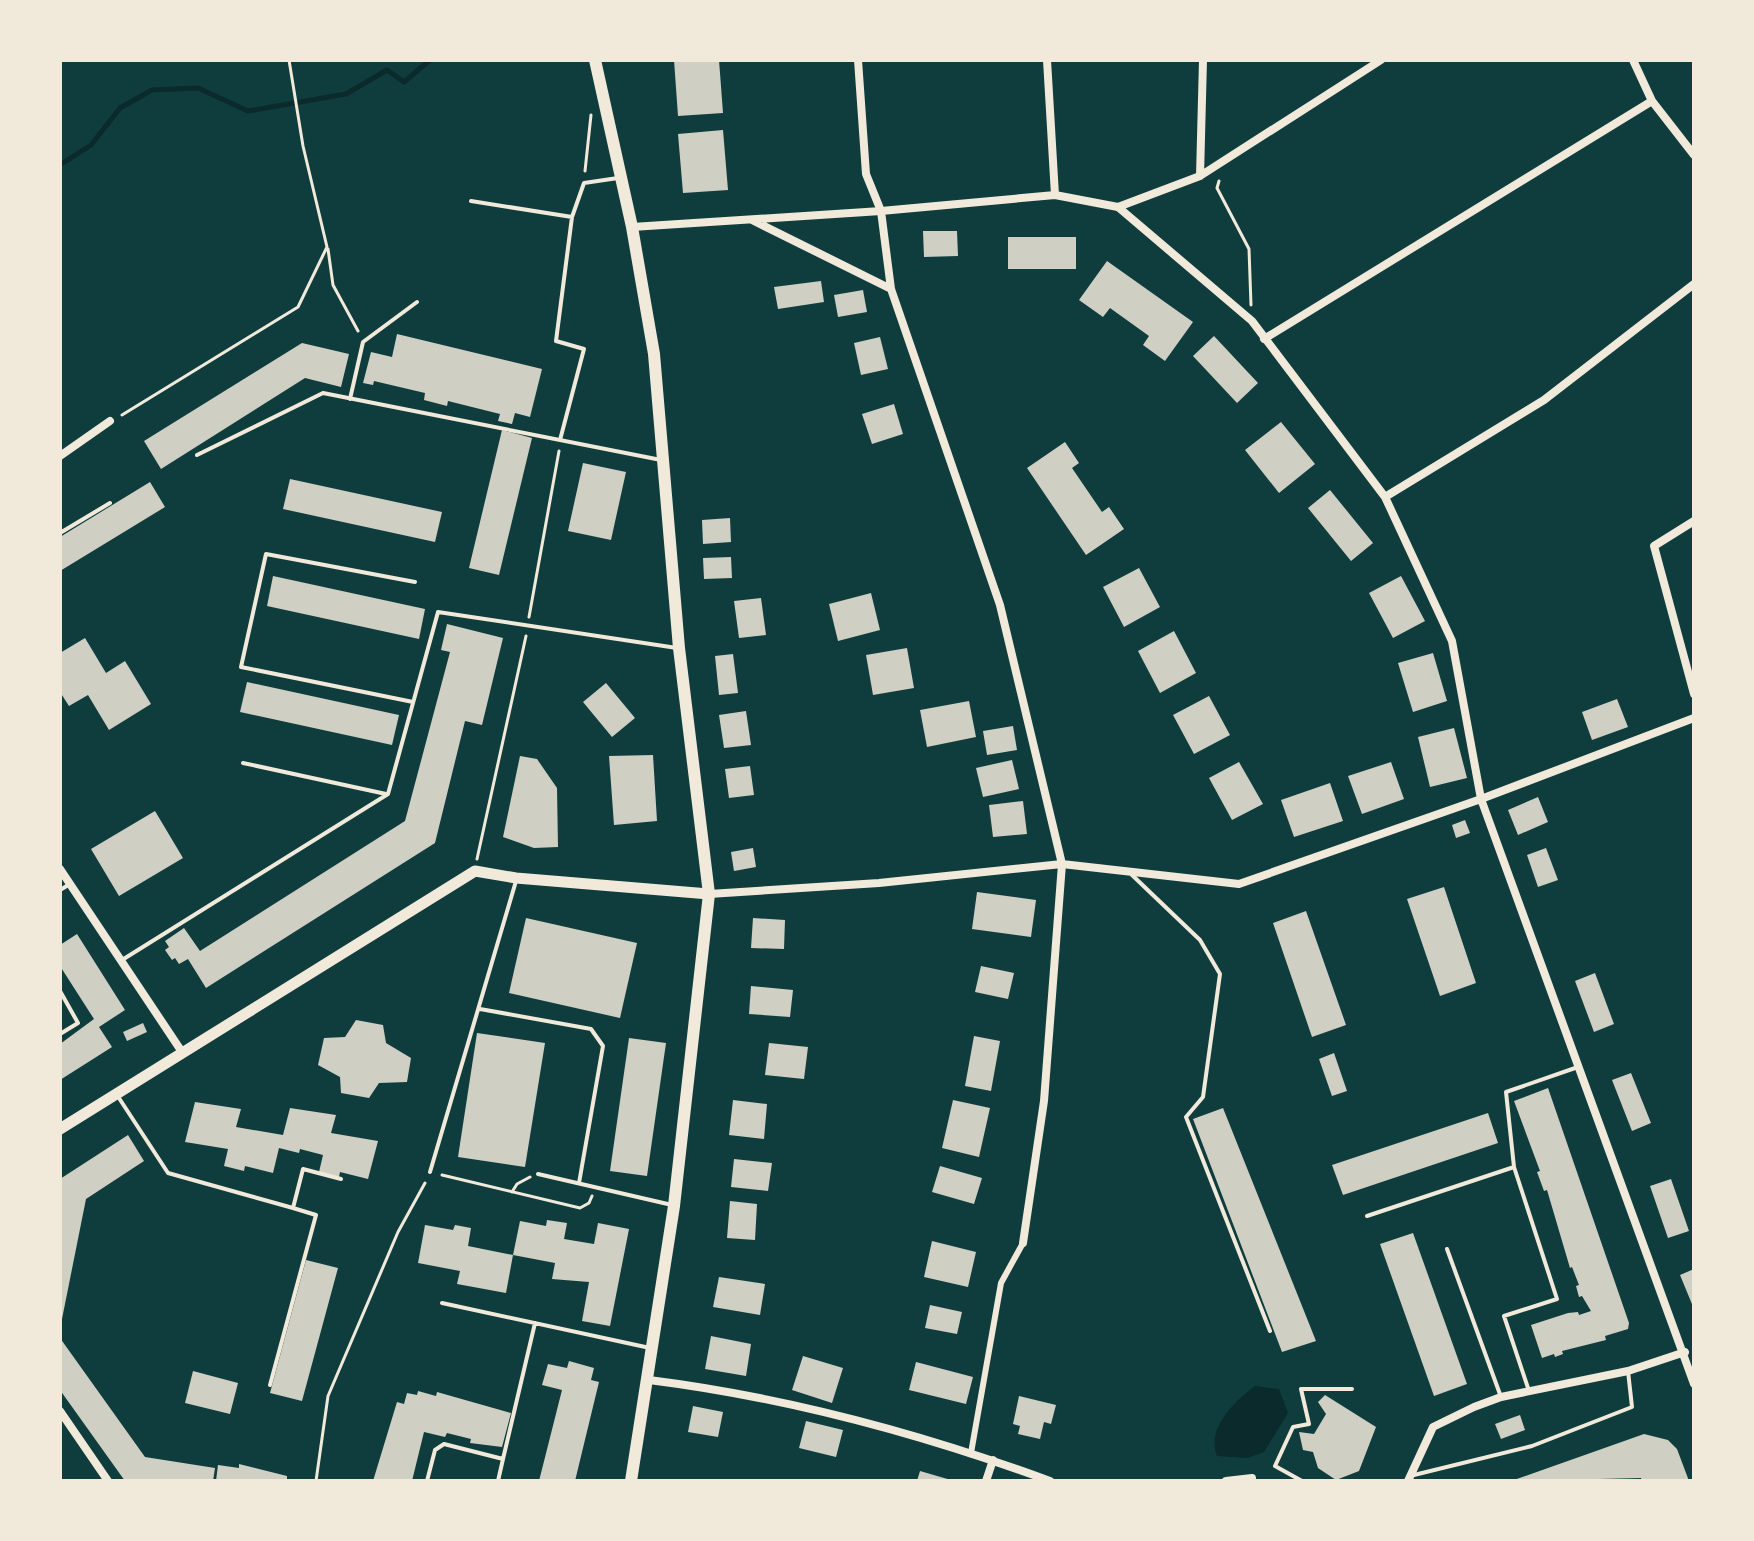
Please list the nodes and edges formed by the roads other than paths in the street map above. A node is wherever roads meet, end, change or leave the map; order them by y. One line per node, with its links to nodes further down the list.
1 (595, 60): 10 (main road)
2 (858, 60): 14 (street)
3 (1047, 60): 11 (street)
4 (1203, 60): 9 (street)
5 (1381, 60): 9 (street)
6 (1633, 60): 7 (street)
7 (1652, 101): 8 (street); 21 (street)
8 (1694, 155)
9 (1200, 176): 13 (street)
10 (621, 178): 15 (lane); 17 (main road)
11 (1055, 195): 13 (street); 14 (street)
12 (471, 201): 15 (lane)
13 (1118, 207): 21 (street)
14 (881, 211): 16 (street); 19 (street)
15 (572, 217): 24 (lane)
16 (751, 219): 17 (street); 19 (street)
17 (632, 227): 27 (main road)
18 (1694, 284): 28 (street)
19 (891, 289): 40 (street)
20 (417, 302): 22 (lane)
21 (1264, 339): 28 (street)
22 (350, 399): 24 (lane); 25 (lane)
23 (110, 421): 26 (street)
24 (560, 440): 27 (lane)
25 (197, 455)
26 (60, 456)
27 (664, 460): 33 (main road)
28 (1385, 497): 39 (street)
29 (110, 503): 31 (lane)
30 (1694, 521): 34 (street)
31 (60, 533)
32 (415, 582): 35 (lane)
33 (679, 648): 35 (lane); 46 (main road)
34 (1694, 694)
35 (413, 702): 38 (lane)
36 (1694, 718): 39 (street)
37 (243, 763): 38 (lane)
38 (388, 794): 47 (lane)
39 (1481, 799): 42 (street); 52 (street)
40 (1062, 864): 42 (street); 46 (street); 63 (street)
41 (60, 869): 44 (street)
42 (1127, 870): 67 (lane)
43 (516, 878): 46 (street); 49 (lane); 51 (street)
44 (70, 884): 45 (lane); 47 (street)
45 (60, 890)
46 (709, 894): 60 (main road)
47 (121, 960): 51 (street)
48 (60, 991): 50 (lane)
49 (480, 1009): 56 (lane); 59 (lane)
50 (60, 1034)
51 (182, 1052): 53 (street)
52 (1578, 1067): 55 (lane); 69 (street)
53 (116, 1092): 54 (street); 61 (lane)
54 (60, 1129)
55 (1514, 1167): 62 (lane); 75 (lane)
56 (430, 1172)
57 (538, 1174): 59 (lane)
58 (341, 1179): 61 (lane)
59 (579, 1183): 60 (lane)
60 (674, 1206): 68 (main road)
61 (293, 1208): 73 (lane)
62 (1367, 1216)
63 (1023, 1243): 78 (street)
64 (1447, 1249): 76 (lane)
65 (442, 1303): 66 (lane)
66 (535, 1323): 68 (lane); 79 (lane)
67 (1270, 1331)
68 (653, 1349): 71 (main road)
69 (1685, 1352): 70 (street); 72 (street)
70 (1628, 1371): 75 (street); 82 (lane)
71 (649, 1380): 78 (street); 86 (main road)
72 (1694, 1382)
73 (270, 1385)
74 (1352, 1389): 90 (lane)
75 (1529, 1391): 76 (street)
76 (1501, 1397): 82 (street)
77 (61, 1414): 83 (street)
78 (971, 1453): 80 (street)
79 (503, 1459): 84 (lane); 85 (lane)
80 (993, 1460): 87 (street); 88 (street)
81 (1252, 1478): 89 (street)
82 (1410, 1478)
83 (108, 1481)
84 (427, 1481)
85 (498, 1481)
86 (631, 1481)
87 (986, 1481)
88 (1050, 1481)
89 (1226, 1481)
90 (1302, 1481)

